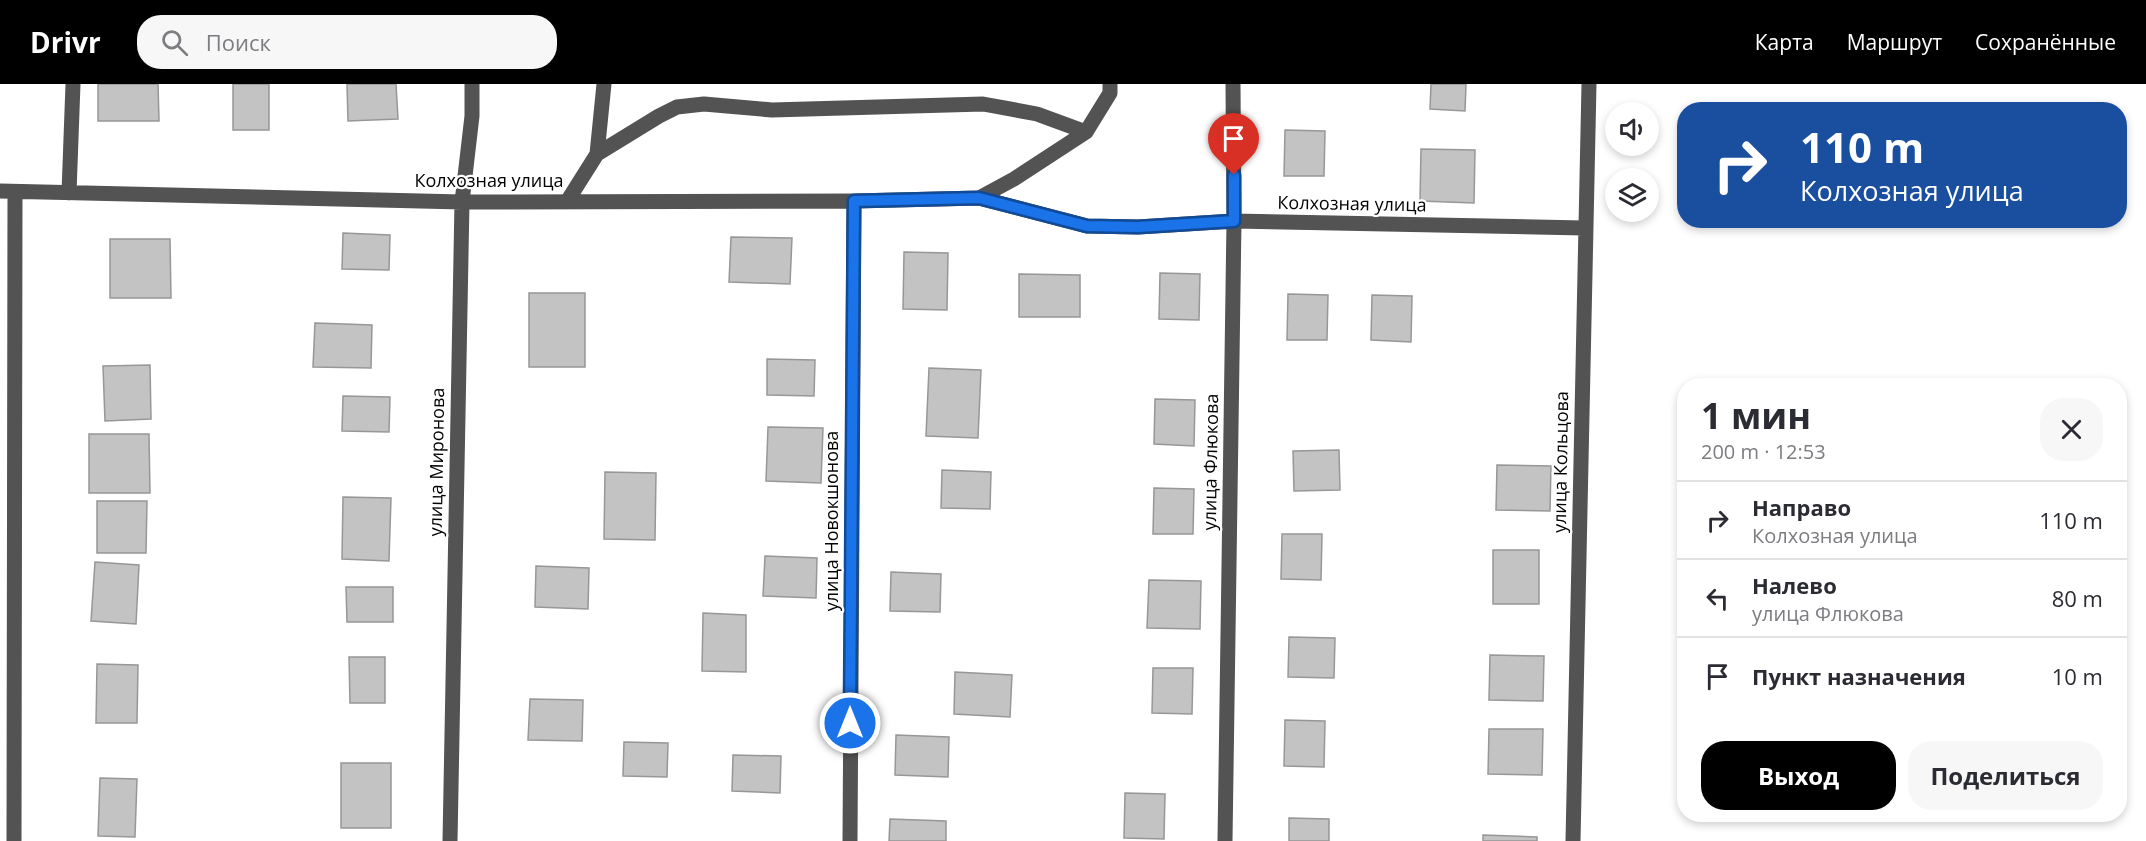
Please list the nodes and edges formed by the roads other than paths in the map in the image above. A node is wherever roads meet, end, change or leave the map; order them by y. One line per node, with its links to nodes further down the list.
1 (73, 84): 10 (street)
2 (472, 84): 14 (street, улица Миронова)
3 (604, 84): 8 (street)
4 (1110, 84): 7 (street, Колхозная улица)
5 (1233, 84): 15 (street, улица Флюкова)
6 (1589, 84): 16 (street, улица Кольцова)
7 (1086, 132): 8 (street); 11 (street, Колхозная улица)
8 (597, 154): 12 (street)
9 (7, 191): 10 (street, Колхозная улица); 17 (street)
10 (69, 193): 14 (street, Колхозная улица)
11 (979, 198): 13 (street, Колхозная улица); 15 (street, Колхозная улица)
12 (567, 201): 13 (street, Колхозная улица); 14 (street, Колхозная улица)
13 (854, 201): 19 (street, улица Новокшонова)
14 (462, 202): 18 (street, улица Миронова)
15 (1234, 221): 16 (street, Колхозная улица); 20 (street, улица Флюкова)
16 (1584, 228): 21 (street, улица Кольцова)
17 (14, 841)
18 (450, 841)
19 (850, 841)
20 (1225, 841)
21 (1573, 841)

